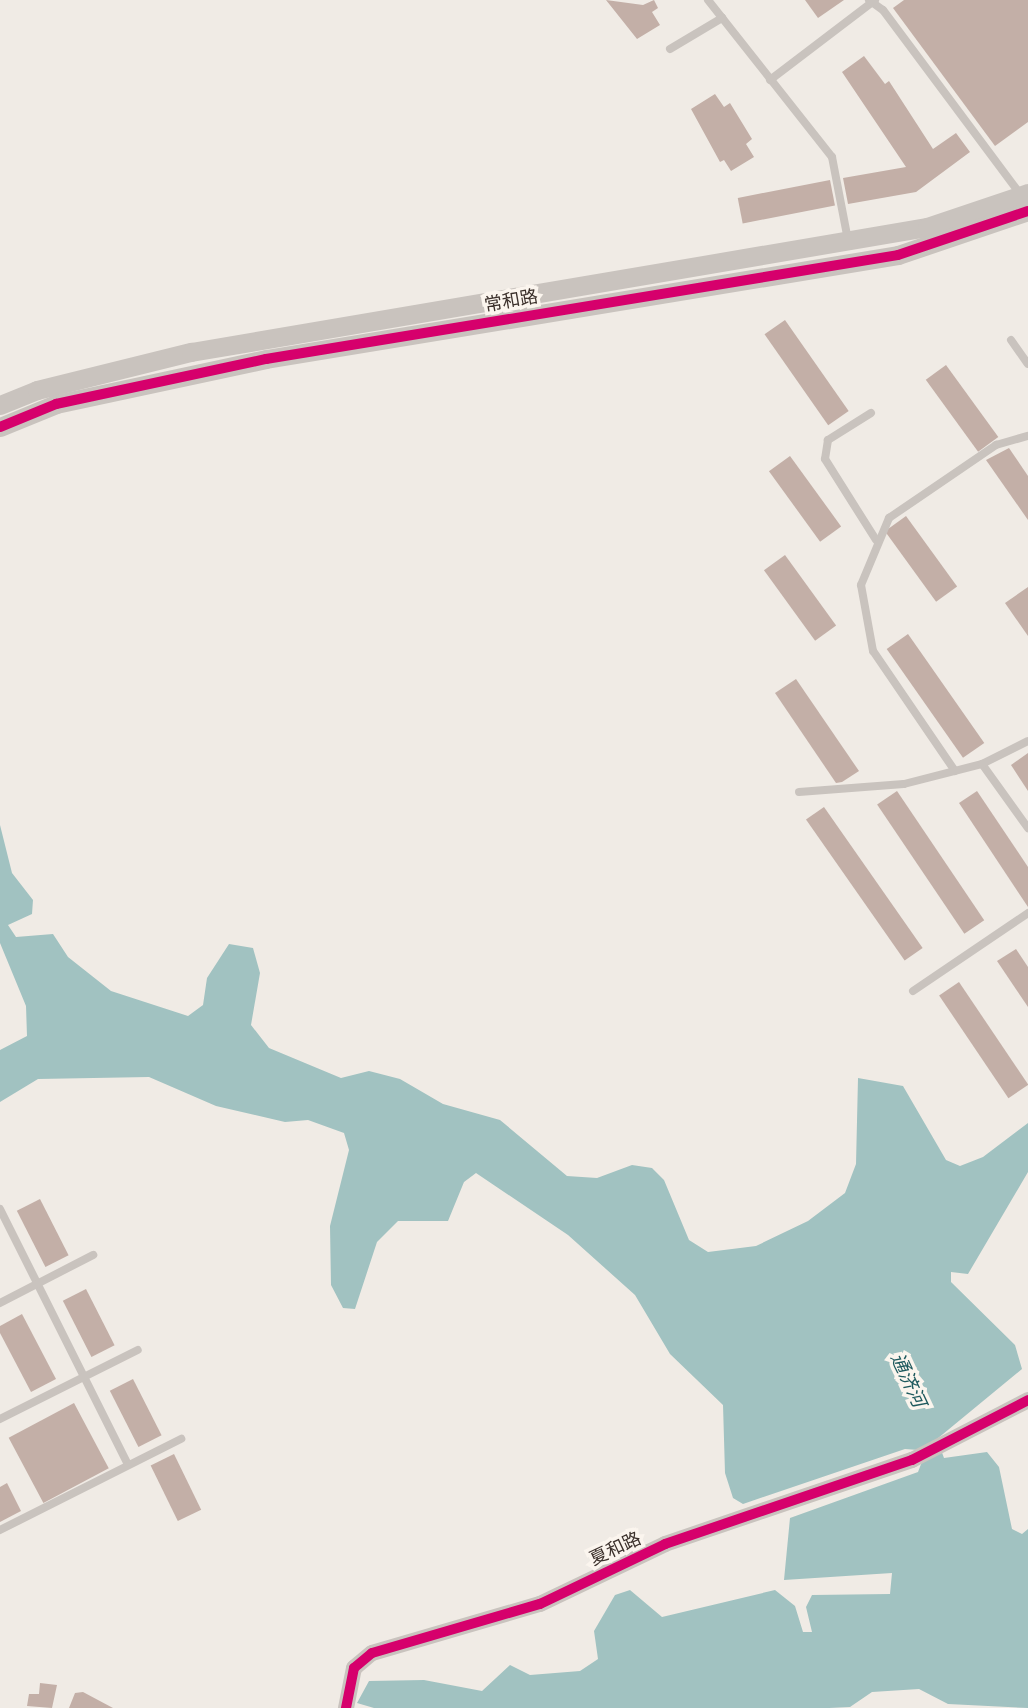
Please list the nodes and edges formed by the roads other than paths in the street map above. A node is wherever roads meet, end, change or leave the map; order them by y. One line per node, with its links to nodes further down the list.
1 (708, 0): 3 (lane)
2 (871, 1): 5 (lane); 6 (lane)
3 (722, 18): 4 (lane); 5 (lane)
4 (670, 49)
5 (770, 80): 7 (lane)
6 (1026, 200): 7 (street, 常和路); 12 (street, 常和路)
7 (848, 240): 10 (street, 常和路)
8 (1011, 340): 9 (lane)
9 (1028, 364)
10 (0, 405)
11 (871, 414): 14 (lane)
12 (0, 427)
13 (1028, 436): 14 (lane)
14 (876, 540): 17 (lane)
15 (1028, 741): 16 (lane)
16 (982, 764): 17 (lane); 19 (lane)
17 (955, 771): 18 (lane)
18 (799, 792)
19 (1028, 828)
20 (1028, 914): 21 (lane)
21 (913, 991)
22 (0, 1209): 24 (lane)
23 (93, 1255): 24 (lane)
24 (38, 1284): 25 (lane); 27 (lane)
25 (0, 1304)
26 (138, 1350): 27 (lane)
27 (83, 1377): 29 (lane); 31 (lane)
28 (1028, 1400): 33 (street, 夏和路)
29 (0, 1419)
30 (181, 1439): 31 (lane)
31 (128, 1465): 32 (lane)
32 (0, 1530)
33 (346, 1708)

